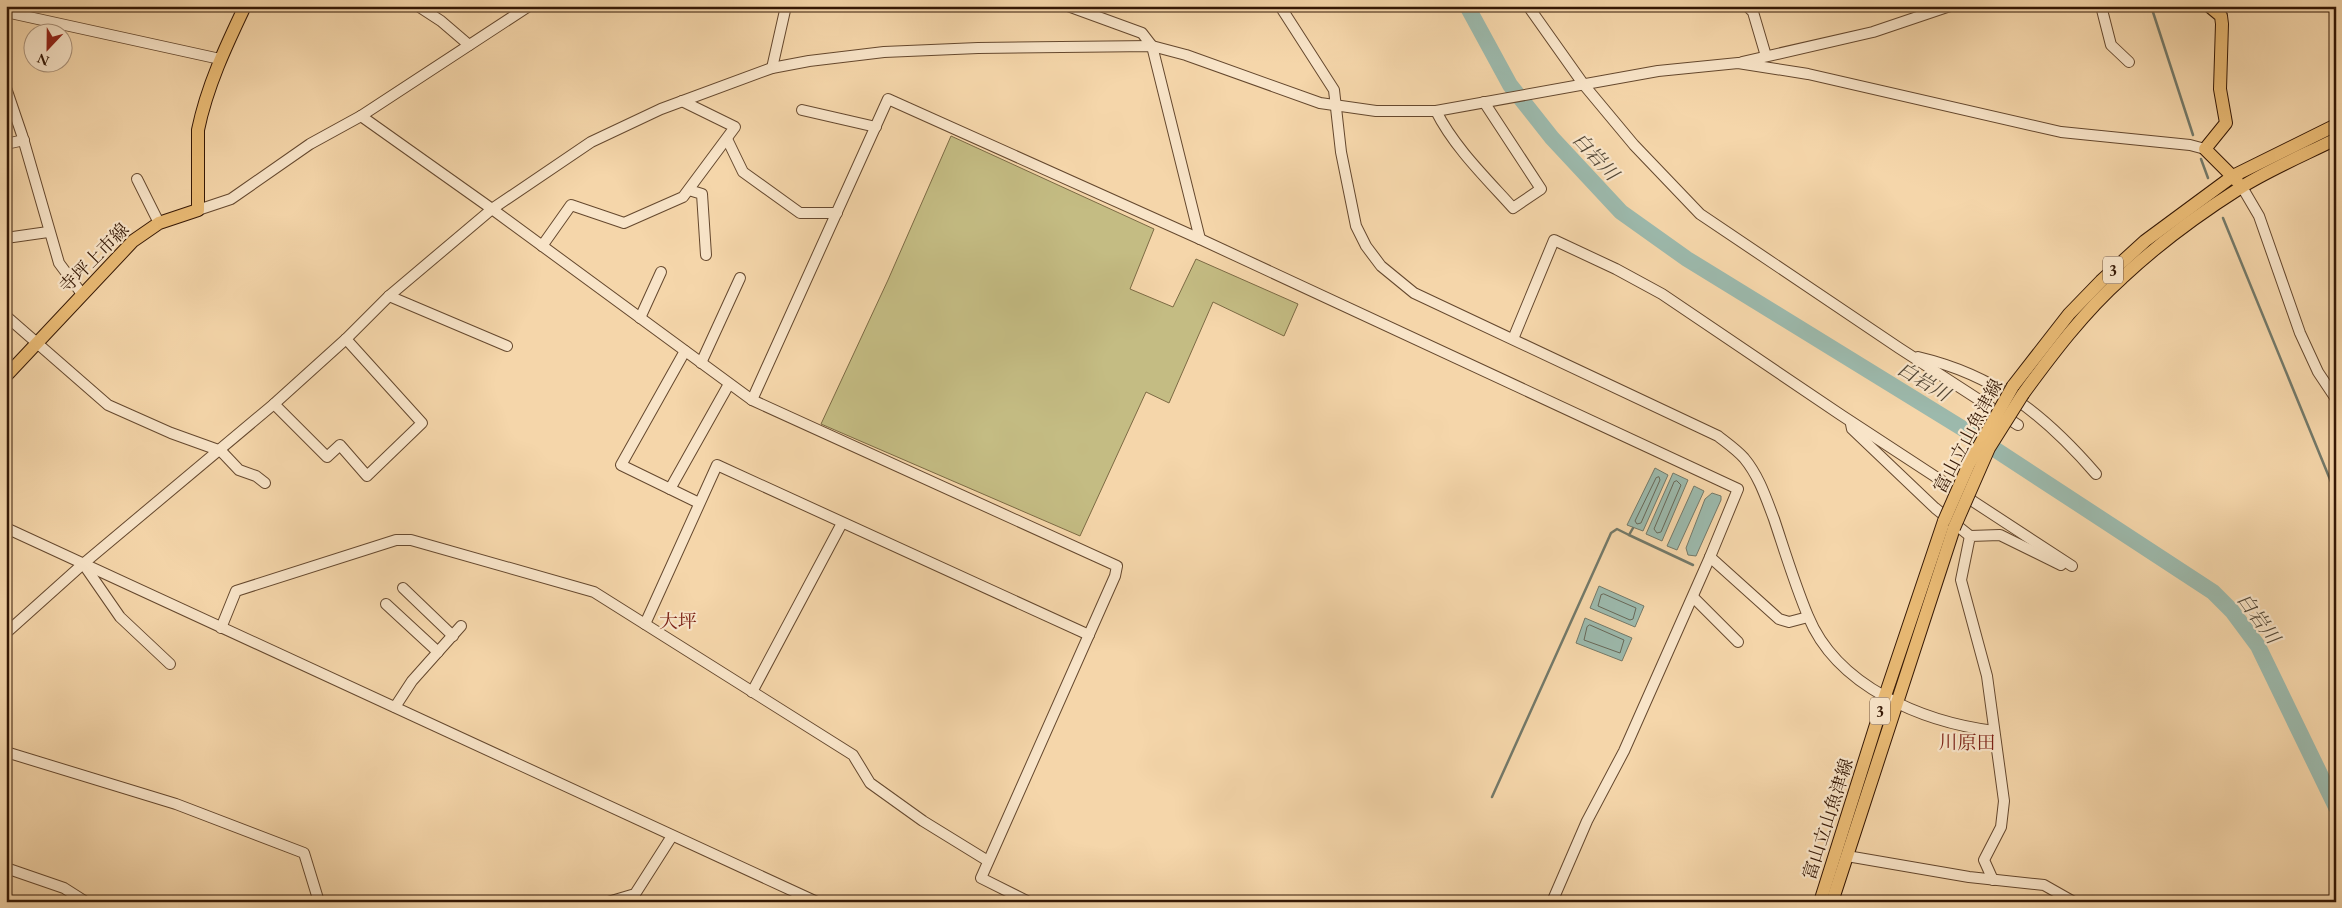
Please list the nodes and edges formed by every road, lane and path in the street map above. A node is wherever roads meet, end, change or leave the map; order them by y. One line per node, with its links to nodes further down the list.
1 (245, 6): 17 (main road)
2 (418, 6): 14 (street)
3 (529, 6): 14 (street)
4 (786, 6): 20 (street)
5 (1068, 6): 15 (street)
6 (1280, 6): 25 (street)
7 (1528, 6): 21 (street)
8 (1747, 6): 16 (street)
9 (1950, 6): 12 (street)
10 (2101, 6): 18 (street)
11 (2209, 6): 35 (main road)
12 (1928, 10): 16 (street)
13 (6, 12): 17 (street)
14 (469, 45): 28 (street)
15 (1152, 46): 20 (street); 25 (street); 46 (street)
16 (1766, 56): 19 (street)
17 (220, 59): 41 (main road)
18 (2129, 62)
19 (1738, 63): 21 (street); 35 (street)
20 (772, 68): 23 (street)
21 (1584, 85): 24 (street); 60 (street)
22 (6, 88): 33 (street)
23 (682, 101): 31 (street); 40 (street)
24 (1484, 102): 27 (street); 27 (street)
25 (1336, 107): 27 (street); 56 (street)
26 (802, 110): 30 (street)
27 (1436, 111)
28 (361, 116): 40 (street); 41 (street)
29 (2336, 125): 36 (main road, 富山立山魚津線 / 3)
30 (876, 127): 42 (street); 46 (street)
31 (727, 139): 39 (street); 42 (street)
32 (2336, 139): 38 (main road, 富山立山魚津線 / 3)
33 (24, 140): 34 (street); 44 (street)
34 (6, 144)
35 (2205, 149): 36 (main road)
36 (2233, 176): 38 (main road); 64 (main road, 富山立山魚津線 / 3)
37 (137, 179): 43 (street)
38 (2242, 187): 64 (main road, 富山立山魚津線 / 3); 65 (street)
39 (689, 190): 47 (street); 48 (street)
40 (492, 209): 47 (street); 52 (street)
41 (198, 210): 43 (main road, 寺坪上市線)
42 (837, 212): 66 (street)
43 (159, 223): 51 (main road, 寺坪上市線)
44 (48, 232): 45 (street); 51 (street)
45 (6, 238)
46 (1200, 239): 80 (street)
47 (542, 246): 54 (street)
48 (706, 255)
49 (661, 272): 54 (street)
50 (740, 278): 61 (street)
51 (82, 294): 57 (main road, 寺坪上市線)
52 (389, 296): 55 (street); 58 (street)
53 (6, 316): 57 (street)
54 (640, 318): 59 (street)
55 (346, 339): 67 (street); 67 (street)
56 (1513, 339): 69 (street); 85 (street)
57 (37, 344): 62 (main road, 寺坪上市線); 70 (street)
58 (507, 346)
59 (685, 351): 61 (street); 73 (street)
60 (1909, 354): 68 (street); 71 (street)
61 (701, 363): 63 (street)
62 (7, 373)
63 (729, 384): 66 (street); 73 (street)
64 (2018, 390): 68 (main road, 富山立山魚津線 / 3, bridge)
65 (2336, 399)
66 (752, 400): 90 (street)
67 (274, 404): 70 (street)
68 (2003, 415): 74 (main road, 富山立山魚津線 / 3, bridge)
69 (1850, 421): 74 (street); 79 (street)
70 (221, 451): 72 (street); 81 (street)
71 (2096, 474)
72 (265, 483)
73 (670, 489): 75 (street)
74 (1962, 494): 77 (main road, 富山立山魚津線 / 3, bridge); 79 (street)
75 (699, 503): 76 (street); 86 (street)
76 (842, 523): 90 (street); 95 (street)
77 (1949, 525): 96 (main road, 富山立山魚津線 / 3); 97 (main road, 富山立山魚津線 / 3)
78 (6, 528): 81 (street)
79 (1970, 536): 99 (street)
80 (1710, 557): 83 (street); 85 (street)
81 (83, 564): 88 (street); 89 (street); 94 (street)
82 (403, 588): 91 (street)
83 (1693, 597): 92 (street); 112 (street)
84 (386, 604): 93 (street)
85 (1808, 617): 96 (street)
86 (644, 624): 88 (street); 95 (street)
87 (461, 626): 91 (street)
88 (220, 628): 98 (street)
89 (6, 633)
90 (1089, 635): 103 (street)
91 (453, 636): 93 (street)
92 (1738, 642)
93 (438, 652): 98 (street)
94 (170, 664)
95 (752, 692): 103 (street)
96 (1885, 696): 97 (street); 113 (main road, 富山立山魚津線 / 3)
97 (1898, 704): 99 (street); 102 (main road, 富山立山魚津線 / 3)
98 (394, 707): 101 (street)
99 (1994, 731): 105 (street)
100 (6, 752): 108 (street)
101 (672, 836): 109 (street); 110 (street)
102 (1846, 856): 105 (street); 114 (main road, 富山立山魚津線 / 3)
103 (988, 861): 106 (street)
104 (6, 868): 107 (street)
105 (1993, 880): 115 (street)
106 (1009, 898): 111 (street)
107 (86, 902)
108 (319, 902)
109 (608, 902)
110 (817, 902)
111 (1029, 902)
112 (1552, 902)
113 (1820, 902)
114 (1832, 902)
115 (2074, 902)

